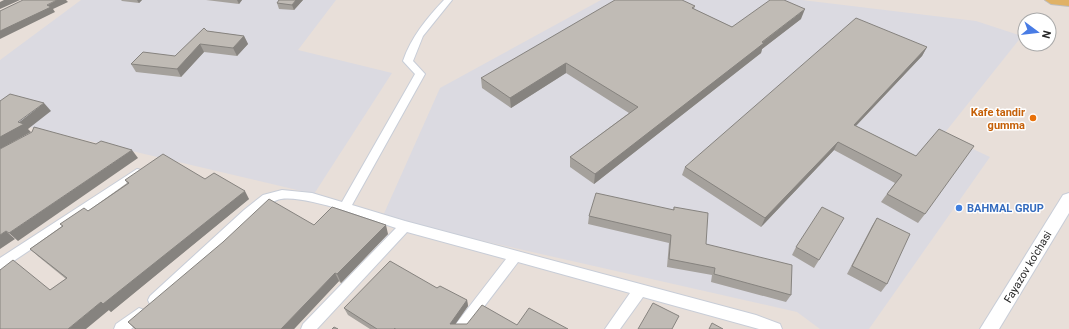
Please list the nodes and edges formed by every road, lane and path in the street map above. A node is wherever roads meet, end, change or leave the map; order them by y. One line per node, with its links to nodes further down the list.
1 (448, 0): 6 (street)
2 (1051, 0): 3 (main road)
3 (1069, 2)
4 (146, 167): 9 (street)
5 (1068, 203): 16 (main road, Fayazov ko'chasi)
6 (345, 207): 7 (street); 11 (street)
7 (405, 226): 8 (street); 12 (street)
8 (516, 256): 10 (street); 13 (street)
9 (0, 265)
10 (640, 290): 14 (street); 15 (street)
11 (121, 329)
12 (308, 329)
13 (459, 329)
14 (612, 329)
15 (775, 329)
16 (989, 329)

